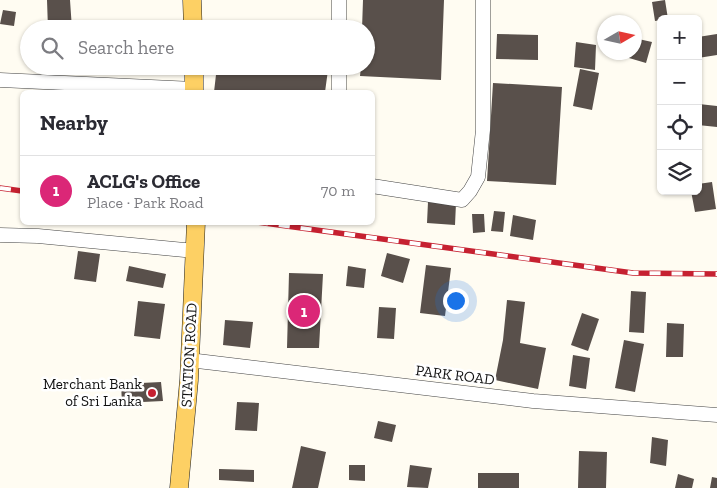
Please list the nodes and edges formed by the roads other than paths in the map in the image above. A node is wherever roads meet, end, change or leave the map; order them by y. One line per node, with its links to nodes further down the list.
1 (192, 0): 4 (main road)
2 (340, 0): 5 (street)
3 (483, 0): 12 (street)
4 (193, 20)
5 (339, 20)
6 (194, 75): 10 (main road)
7 (339, 75): 11 (street)
8 (0, 80): 9 (street)
9 (176, 90)
10 (194, 90)
11 (339, 90)
12 (375, 186)
13 (196, 225): 15 (main road, STATION ROAD)
14 (0, 235): 15 (street)
15 (195, 251): 16 (main road, STATION ROAD)
16 (189, 360): 17 (street, PARK ROAD); 18 (main road, STATION ROAD)
17 (717, 415)
18 (179, 488)

